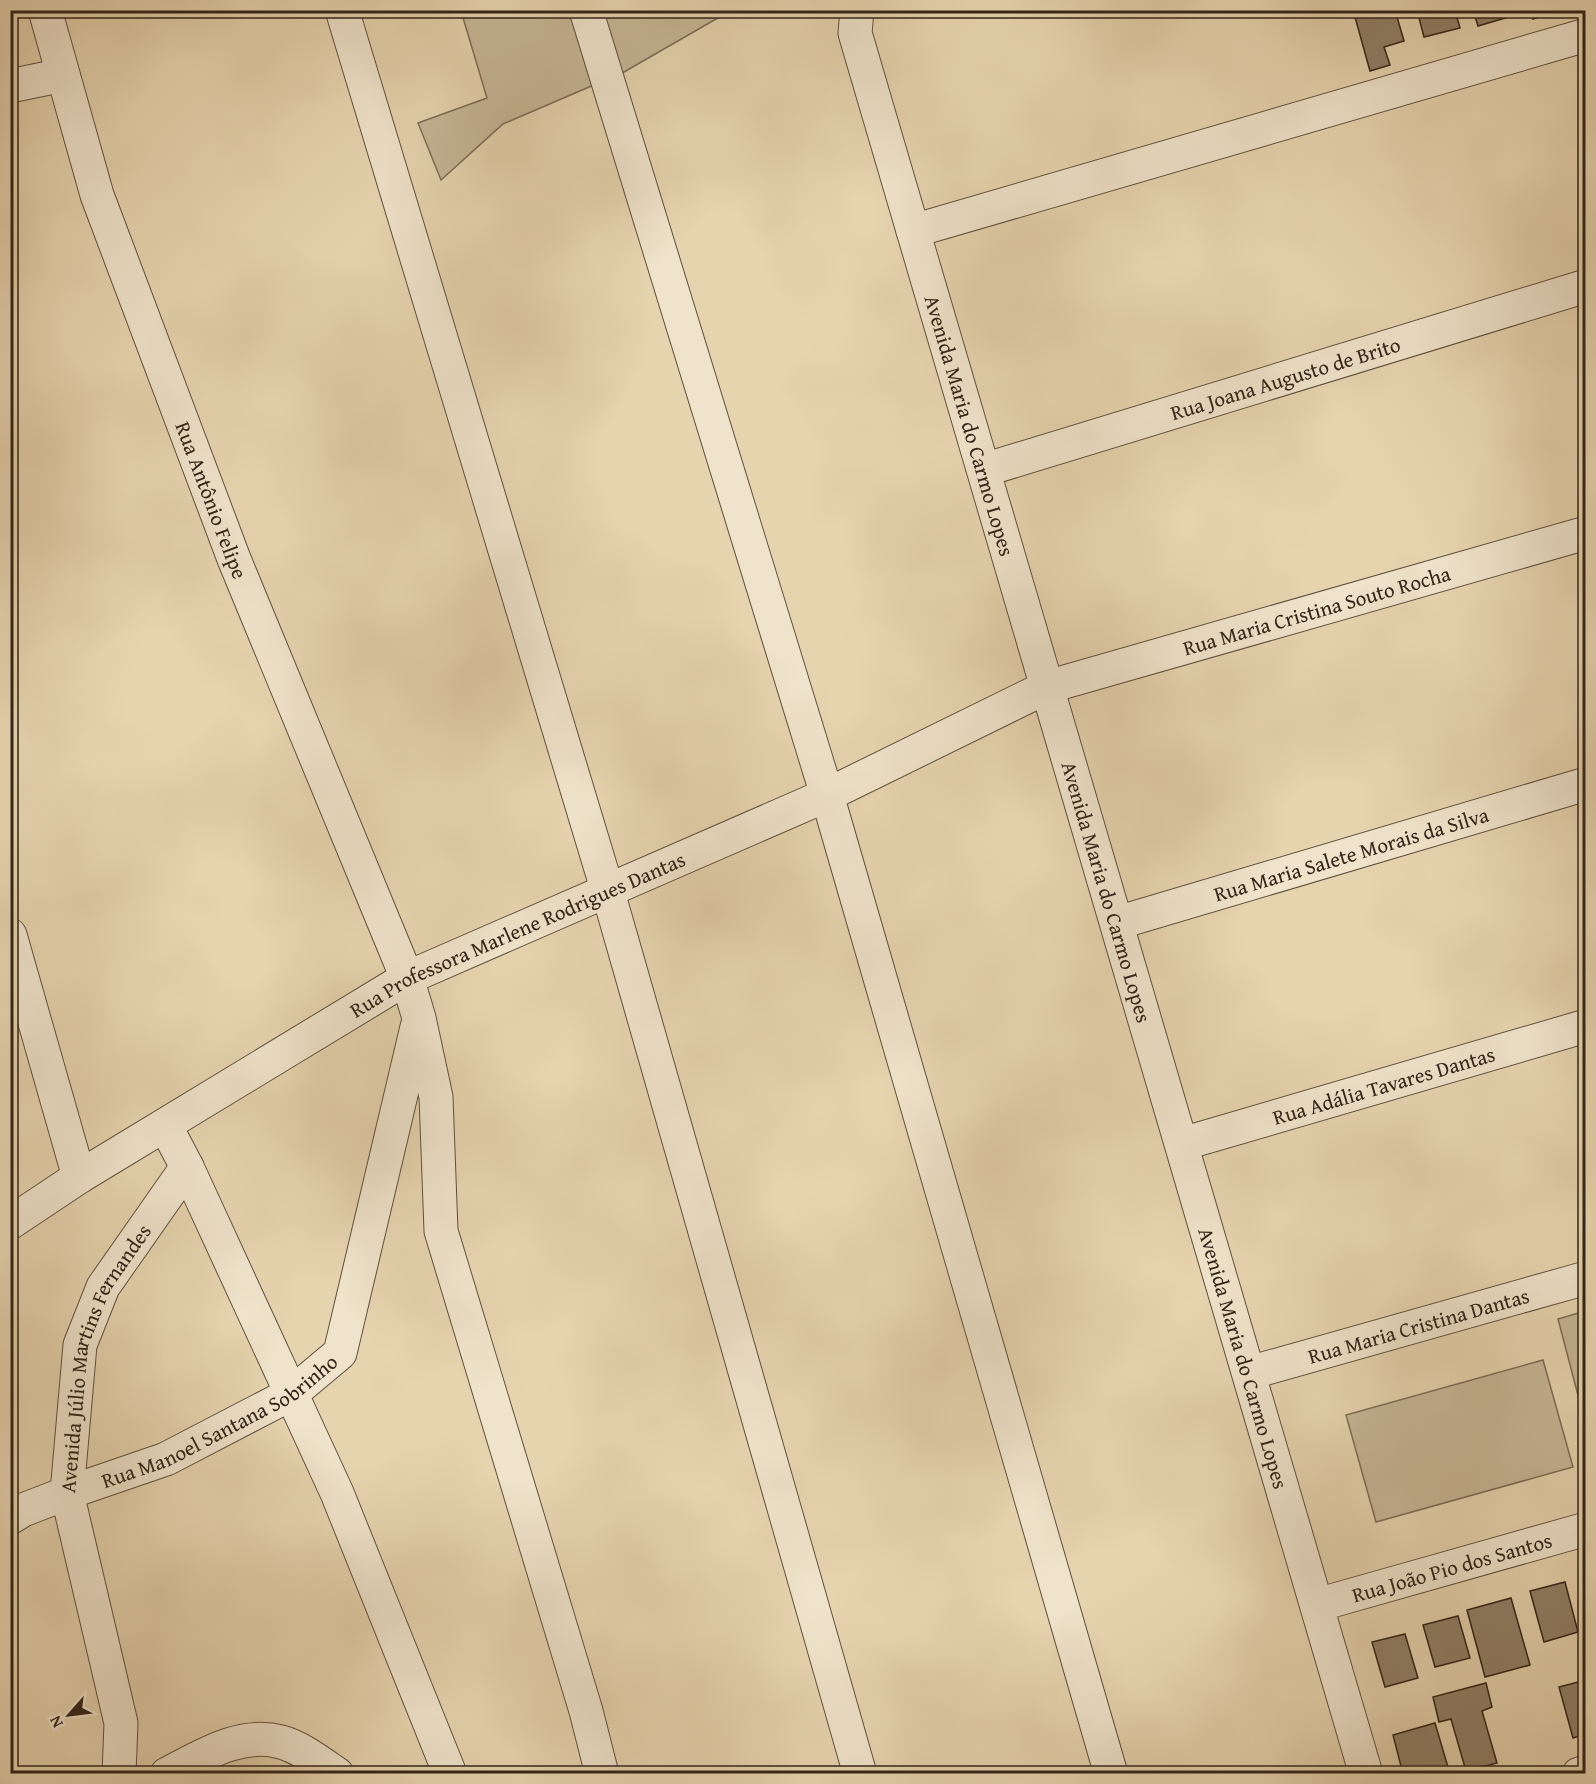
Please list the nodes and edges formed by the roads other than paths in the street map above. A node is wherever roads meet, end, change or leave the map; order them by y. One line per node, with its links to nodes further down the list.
1 (45, 10): 6 (street, Rua Antônio Felipe)
2 (342, 10): 15 (street)
3 (586, 10): 14 (street)
4 (857, 10): 8 (street, Avenida Maria do Carmo Lopes)
5 (1586, 35): 8 (street)
6 (63, 75): 7 (street); 18 (street, Rua Antônio Felipe)
7 (10, 86)
8 (913, 231): 10 (street, Avenida Maria do Carmo Lopes)
9 (1586, 285): 10 (street, Rua Joana Augusto de Brito)
10 (984, 470): 12 (street, Avenida Maria do Carmo Lopes)
11 (1586, 533): 12 (street, Rua Maria Cristina Souto Rocha)
12 (1047, 687): 14 (street, Rua Professora Marlene Rodrigues Dantas); 16 (street, Avenida Maria do Carmo Lopes)
13 (1586, 784): 16 (street, Rua Maria Salete Morais da Silva)
14 (827, 795): 15 (street, Rua Professora Marlene Rodrigues Dantas); 40 (street)
15 (608, 892): 18 (street, Rua Professora Marlene Rodrigues Dantas); 39 (street)
16 (1117, 923): 22 (street, Avenida Maria do Carmo Lopes)
17 (10, 935): 24 (street)
18 (407, 978): 19 (street, Rua Antônio Felipe); 21 (street, Rua Professora Marlene Rodrigues Dantas)
19 (419, 1018): 28 (street, Rua Manoel Santana Sobrinho); 38 (street, Rua Antônio Felipe)
20 (1586, 1026): 22 (street, Rua Adália Tavares Dantas)
21 (166, 1127): 23 (street); 24 (street, Rua Professora Marlene Rodrigues Dantas)
22 (1182, 1144): 27 (street, Avenida Maria do Carmo Lopes)
23 (187, 1167): 28 (street); 29 (street, Avenida Júlio Martins Fernandes)
24 (79, 1177): 25 (street, Rua Professora Marlene Rodrigues Dantas)
25 (10, 1223)
26 (1586, 1278): 27 (street, Rua Maria Cristina Dantas)
27 (1249, 1373): 32 (street, Avenida Maria do Carmo Lopes)
28 (291, 1394): 29 (street, Rua Manoel Santana Sobrinho); 37 (street)
29 (67, 1493): 30 (street, Rua Manoel Santana Sobrinho); 34 (street, Avenida Júlio Martins Fernandes)
30 (10, 1518)
31 (1586, 1529): 32 (street, Rua João Pio dos Santos)
32 (1317, 1605): 41 (street, Avenida Maria do Carmo Lopes)
33 (1586, 1772): 42 (street)
34 (119, 1773)
35 (167, 1773): 36 (street)
36 (337, 1773)
37 (450, 1773)
38 (602, 1773)
39 (860, 1773)
40 (1112, 1773)
41 (1366, 1773)
42 (1579, 1773)

